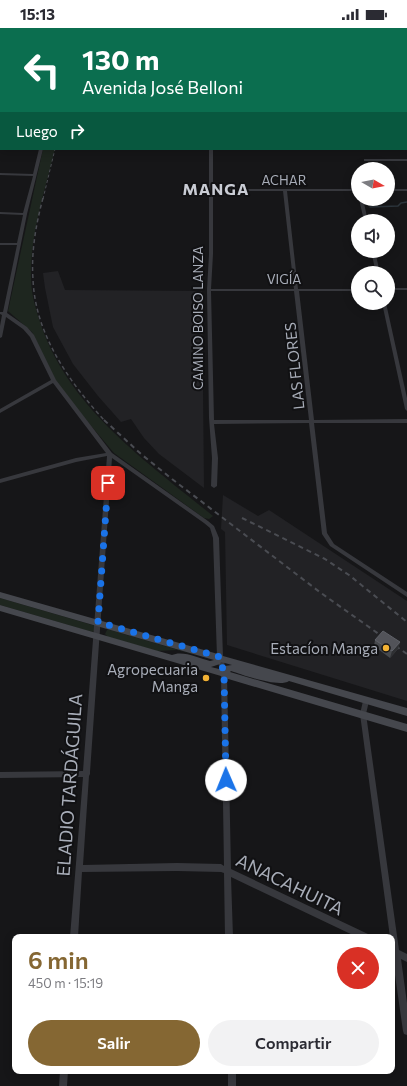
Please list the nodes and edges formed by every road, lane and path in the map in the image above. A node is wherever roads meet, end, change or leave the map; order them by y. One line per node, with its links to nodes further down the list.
1 (40, 150): 6 (street)
2 (211, 150): 7 (street, CAMINO BOISO LANZA)
3 (365, 160): 4 (street)
4 (407, 160)
5 (0, 174): 6 (street)
6 (35, 175): 13 (street)
7 (211, 190): 8 (street, ACHAR); 18 (street, CAMINO BOISO LANZA)
8 (285, 190): 9 (street, ACHAR); 19 (street, LAS FLORES)
9 (351, 190)
10 (395, 190): 11 (street)
11 (407, 190)
12 (0, 213): 13 (street)
13 (25, 214): 15 (street)
14 (0, 244): 15 (street)
15 (19, 244): 22 (street)
16 (395, 289): 17 (street)
17 (407, 289)
18 (209, 290): 19 (street, VIGÍA); 28 (street, CAMINO BOISO LANZA)
19 (296, 290): 20 (street, VIGÍA); 29 (street, LAS FLORES)
20 (351, 290)
21 (386, 310): 25 (street)
22 (2, 313): 23 (street); 24 (street)
23 (0, 336)
24 (54, 381): 26 (street); 30 (street)
25 (407, 409)
26 (0, 411)
27 (407, 421): 29 (street)
28 (212, 422): 29 (street); 32 (street, CAMINO BOISO LANZA)
29 (312, 422): 34 (street, LAS FLORES)
30 (110, 454): 31 (street); 36 (street, ELADIO TARDÁGUILA); 39 (street)
31 (0, 481)
32 (214, 486)
33 (0, 595): 36 (main road)
34 (407, 595)
35 (0, 608): 37 (main road)
36 (98, 622): 37 (street, ELADIO TARDÁGUILA); 39 (main road)
37 (96, 636): 38 (main road); 46 (street, ELADIO TARDÁGUILA)
38 (168, 657): 39 (main road); 40 (main road)
39 (220, 657): 40 (street); 41 (main road)
40 (224, 674): 41 (main road); 44 (main road); 49 (street)
41 (290, 679): 42 (main road)
42 (366, 701): 43 (main road); 44 (street)
43 (407, 712)
44 (363, 714): 45 (main road); 53 (street)
45 (407, 728)
46 (87, 774): 47 (street); 48 (street, ELADIO TARDÁGUILA)
47 (0, 775)
48 (79, 869): 49 (street, ANACAHUITA); 50 (street, ELADIO TARDÁGUILA)
49 (227, 870): 51 (street); 52 (street, ANACAHUITA)
50 (74, 934)
51 (229, 934)
52 (359, 934)
53 (392, 934)
54 (395, 952): 56 (street)
55 (395, 957): 57 (street)
56 (407, 958)
57 (407, 1031)
58 (64, 1074): 60 (street)
59 (232, 1074): 61 (street)
60 (63, 1086)
61 (232, 1086)

